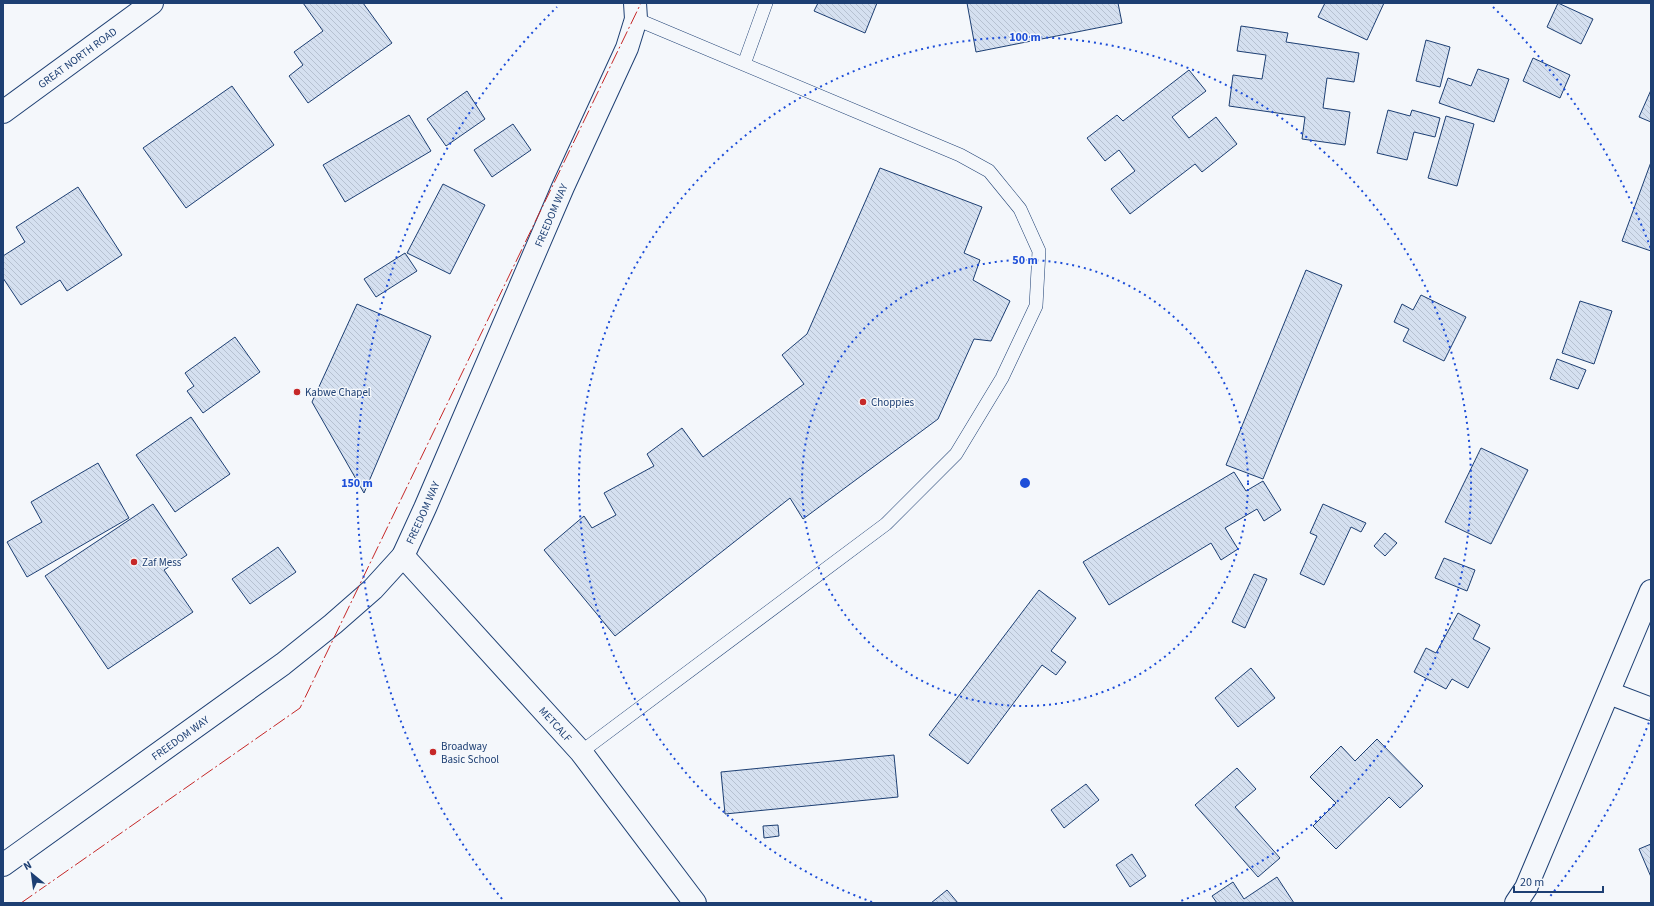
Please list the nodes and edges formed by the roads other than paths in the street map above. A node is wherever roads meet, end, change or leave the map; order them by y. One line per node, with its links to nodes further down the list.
1 (152, 3): 5 (main road, GREAT NORTH ROAD)
2 (766, 3): 4 (lane)
3 (636, 11): 4 (lane); 6 (main road, FREEDOM WAY)
4 (744, 64): 10 (lane)
5 (3, 112)
6 (403, 556): 10 (main road, METCALF); 11 (main road, FREEDOM WAY)
7 (1651, 591): 8 (main road)
8 (1609, 693): 9 (main road); 13 (main road)
9 (1651, 708)
10 (581, 752): 12 (main road, METCALF)
11 (3, 865)
12 (695, 903)
13 (1516, 903)

